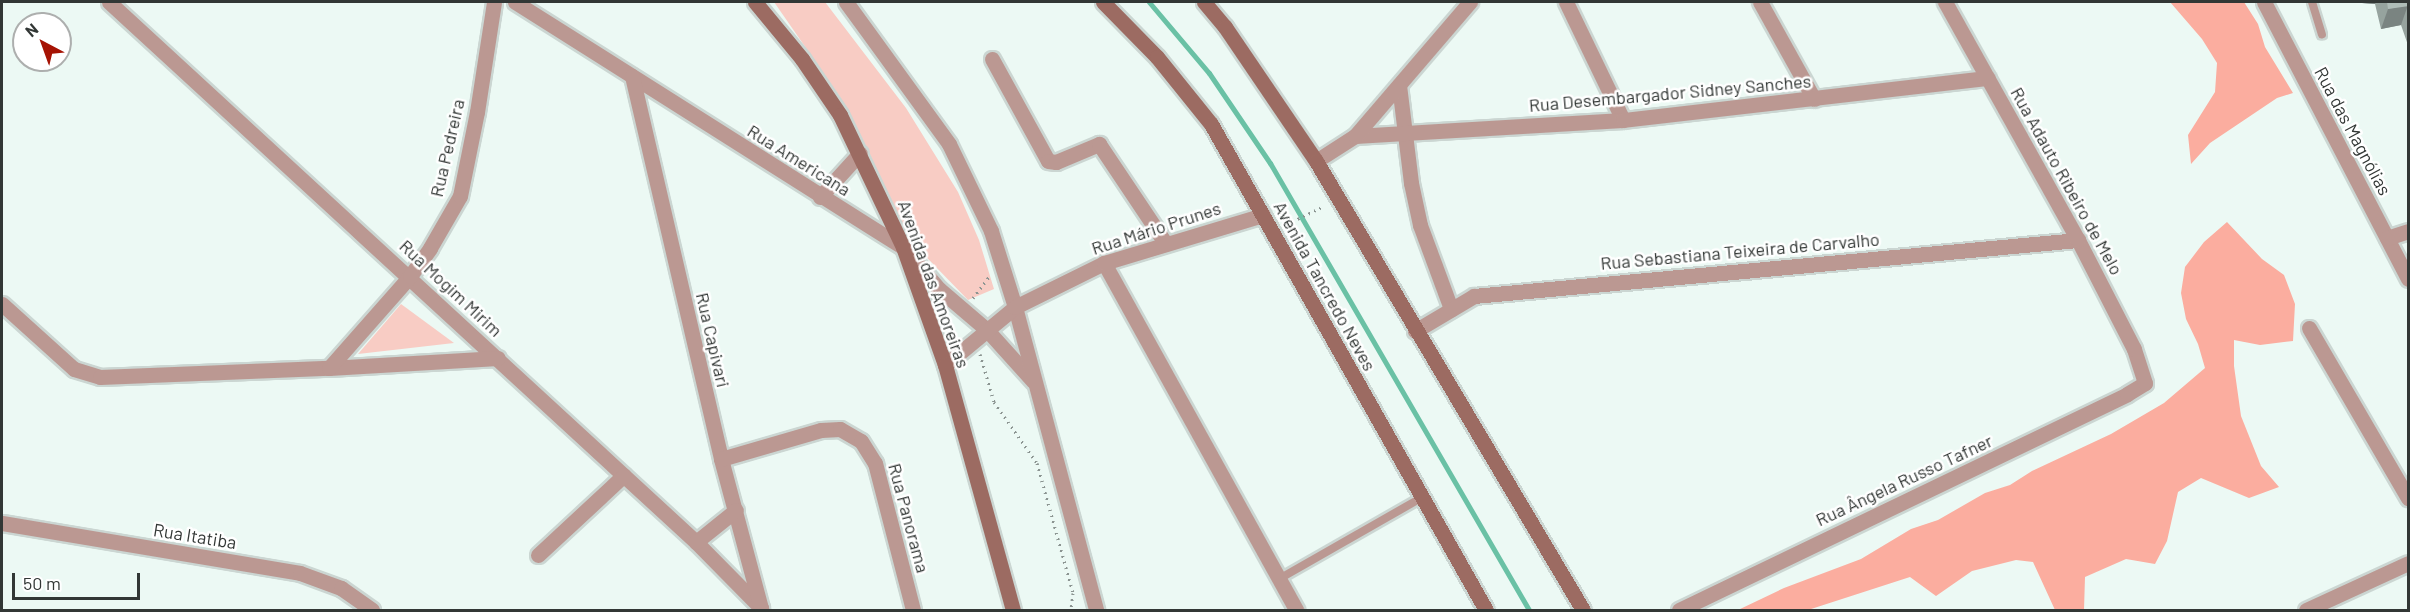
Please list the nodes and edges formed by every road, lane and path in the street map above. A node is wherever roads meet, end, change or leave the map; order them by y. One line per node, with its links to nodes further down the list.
1 (109, 2): 36 (street, Rua Mogim Mirim)
2 (494, 2): 36 (street, Rua Pedreira)
3 (515, 2): 16 (street, Rua Americana)
4 (755, 2): 23 (main road, Avenida das Amoreiras)
5 (846, 2): 35 (street)
6 (1103, 2): 27 (main road, Avenida Tancredo Neves)
7 (1204, 2): 24 (main road)
8 (1470, 2): 18 (street)
9 (1566, 2): 20 (street)
10 (1760, 2): 19 (street)
11 (1945, 2): 17 (street, Rua Adauto Ribeiro de Melo)
12 (2264, 2): 30 (street, Rua das Magnólias)
13 (2312, 2): 14 (lane)
14 (2322, 35)
15 (992, 59): 32 (street)
16 (632, 76): 25 (street, Rua Americana); 51 (street, Rua Capivari)
17 (1988, 78): 19 (street, Rua Desembargador Sidney Sanches); 31 (street, Rua Adauto Ribeiro de Melo)
18 (1399, 85): 21 (street); 22 (street)
19 (1814, 99): 20 (street, Rua Desembargador Sidney Sanches)
20 (1623, 120): 21 (street, Rua Desembargador Sidney Sanches)
21 (1404, 133): 22 (street, Rua Desembargador Sidney Sanches); 40 (street)
22 (1356, 136): 24 (street)
23 (860, 153): 25 (street); 33 (main road, Avenida das Amoreiras)
24 (1316, 161): 44 (main road)
25 (820, 197): 33 (street, Rua Americana)
26 (1315, 209): 28 (path)
27 (1263, 214): 32 (street, Rua Mário Prunes); 54 (main road, Avenida Tancredo Neves)
28 (1284, 226)
29 (2409, 231): 30 (street)
30 (2387, 238): 37 (street, Rua das Magnólias)
31 (2078, 240): 40 (street, Rua Sebastiana Teixeira de Carvalho); 50 (street, Rua Adauto Ribeiro de Melo)
32 (1166, 244): 34 (street, Rua Mário Prunes)
33 (903, 247): 41 (street, Rua Americana); 47 (main road, Avenida das Amoreiras)
34 (1104, 263): 39 (street, Rua Mário Prunes); 60 (street)
35 (1004, 273): 39 (street); 41 (path)
36 (410, 276): 46 (street, Rua Mogim Mirim); 48 (street, Rua Pedreira)
37 (2409, 279)
38 (2, 304): 48 (street)
39 (1015, 307): 43 (street, Rua Mário Prunes); 49 (street)
40 (1451, 309): 44 (street, Rua Sebastiana Teixeira de Carvalho)
41 (963, 311): 43 (street, Rua Americana)
42 (2308, 328): 53 (street)
43 (987, 330): 45 (street, Rua Mário Prunes); 49 (street, Rua Americana)
44 (1415, 331): 69 (main road)
45 (973, 342): 47 (street, Rua Mário Prunes); 65 (path)
46 (498, 358): 48 (street); 52 (street, Rua Mogim Mirim)
47 (945, 365): 64 (main road, Avenida das Amoreiras)
48 (328, 368)
49 (1035, 383): 66 (street)
50 (2145, 383): 70 (street, Rua Ângela Russo Tafner)
51 (722, 459): 55 (street, Rua Capivari); 63 (street, Rua Panorama)
52 (624, 475): 57 (street, Rua Mogim Mirim); 58 (street)
53 (2407, 489)
54 (1423, 497): 60 (lane); 68 (main road, Avenida Tancredo Neves)
55 (736, 510): 57 (street); 61 (street, Rua Capivari)
56 (2, 524): 62 (street, Rua Itatiba)
57 (696, 542): 61 (street, Rua Mogim Mirim)
58 (537, 555)
59 (2409, 563): 71 (street)
60 (1278, 579): 67 (street)
61 (762, 609)
62 (372, 610)
63 (913, 610)
64 (1013, 610)
65 (1071, 610)
66 (1096, 610)
67 (1296, 610)
68 (1486, 610)
69 (1583, 610)
70 (1679, 610)
71 (2306, 610)

